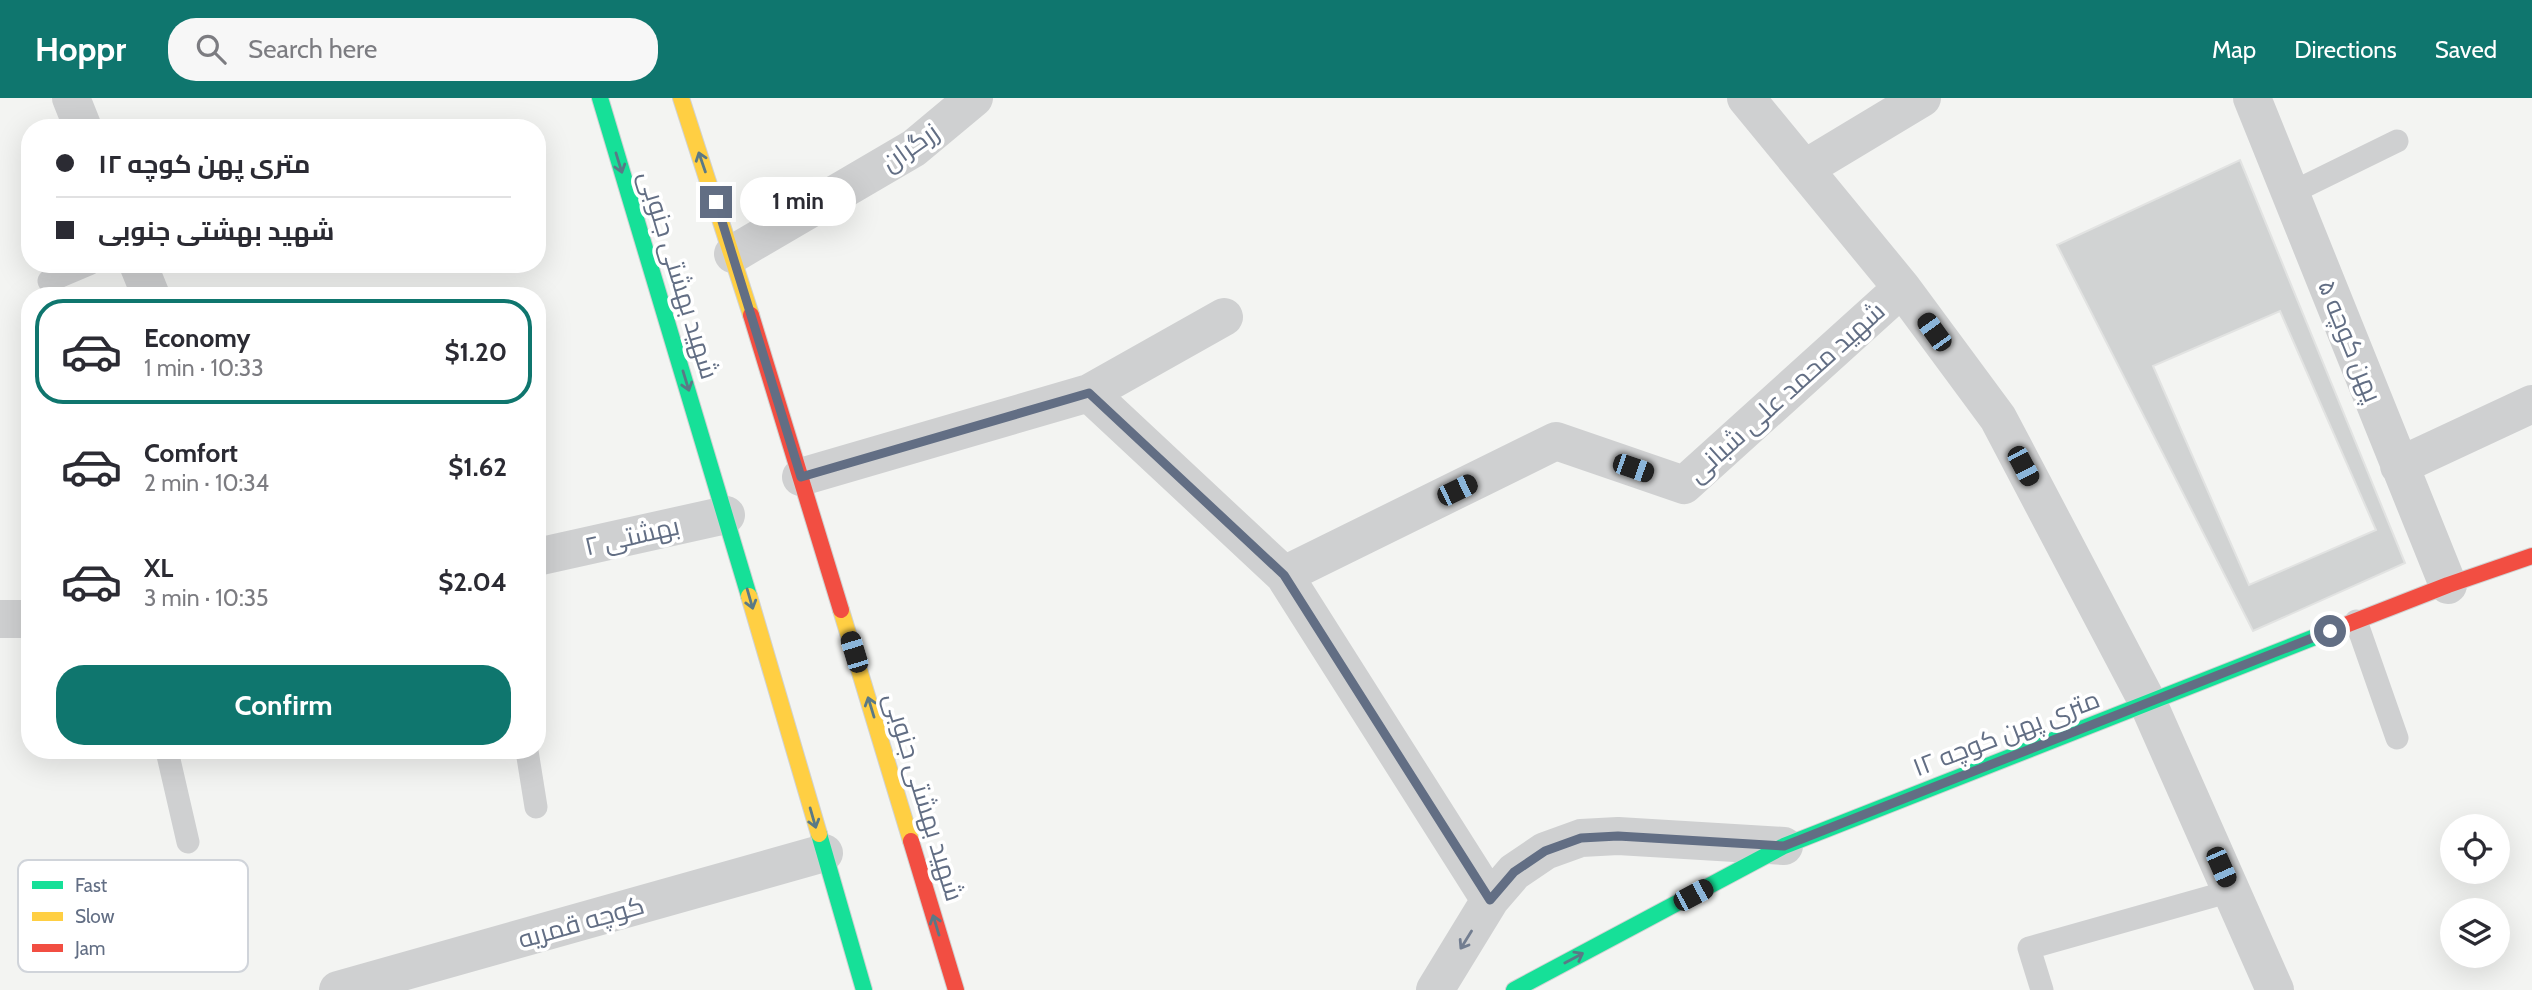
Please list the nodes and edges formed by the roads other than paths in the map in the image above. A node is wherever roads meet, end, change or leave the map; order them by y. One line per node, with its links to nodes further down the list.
1 (71, 98): 8 (street)
2 (600, 98): 21 (street, شهید بهشتی جنوبی, one-way to 21)
3 (681, 98): 12 (street, شهید بهشتی جنوبی, one-way to 3)
4 (974, 98): 12 (street, زرگران)
5 (1746, 98): 10 (street)
6 (1922, 98): 10 (street)
7 (2252, 98): 11 (street, پهن کوچه ۵)
8 (79, 119)
9 (2397, 141): 11 (lane)
10 (1804, 169): 15 (street)
11 (2291, 193): 19 (street, پهن کوچه ۵)
12 (733, 254): 20 (street, شهید بهشتی جنوبی)
13 (68, 273): 14 (lane)
14 (49, 281)
15 (1902, 288): 24 (street, شهید محمد علی شبانی); 29 (street)
16 (1224, 317): 17 (street)
17 (1089, 393): 20 (street); 24 (street)
18 (2532, 404): 19 (street)
19 (2399, 466): 25 (street, پهن کوچه ۵)
20 (801, 477): 41 (street, شهید بهشتی جنوبی, one-way to 20)
21 (726, 515): 22 (street, بهشتی ۲); 36 (street, شهید بهشتی جنوبی, one-way to 36)
22 (546, 555)
23 (2532, 556): 25 (street, ۱۲ متری پهن کوچه)
24 (1284, 575): 38 (street)
25 (2448, 585): 28 (street, ۱۲ متری پهن کوچه)
26 (0, 619): 27 (street)
27 (21, 619)
28 (2356, 621): 29 (street, ۱۲ متری پهن کوچه); 30 (lane)
29 (2148, 703): 35 (street, ۱۲ متری پهن کوچه); 37 (street)
30 (2397, 738)
31 (169, 759): 34 (lane)
32 (528, 759): 33 (lane)
33 (536, 807)
34 (188, 842)
35 (1784, 846): 38 (street); 43 (street, ۱۲ متری پهن کوچه, one-way to 35)
36 (824, 853): 39 (street, کوچه قمریه); 40 (street, شهید بهشتی جنوبی)
37 (2231, 891): 44 (lane); 45 (street)
38 (1490, 900): 42 (street, one-way to 42)
39 (338, 990)
40 (864, 990)
41 (956, 990)
42 (1435, 990)
43 (1514, 990)
44 (2042, 990)
45 (2275, 990)

